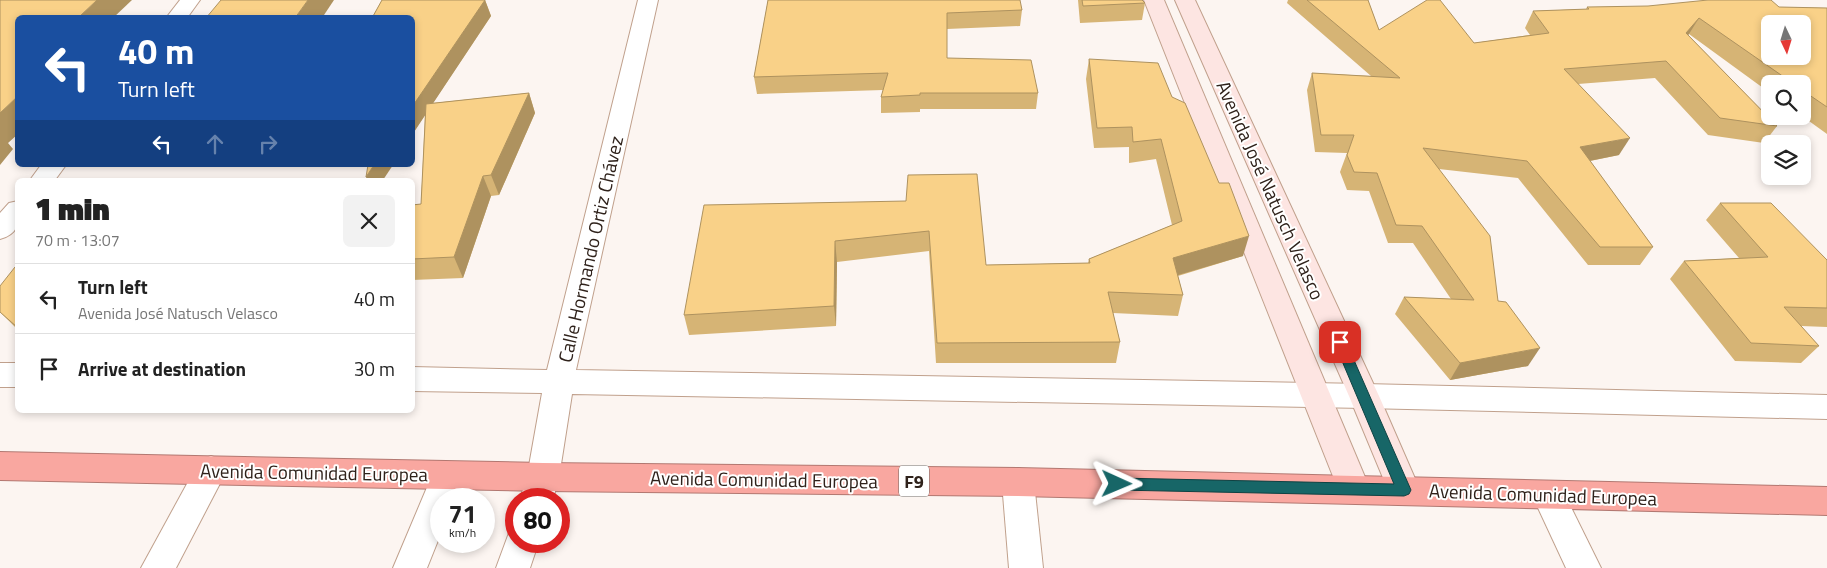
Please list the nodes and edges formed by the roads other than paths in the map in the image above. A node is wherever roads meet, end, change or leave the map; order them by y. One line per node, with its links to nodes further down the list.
1 (190, 0): 5 (street)
2 (648, 0): 13 (street, Calle Hormando Ortiz Chávez)
3 (1154, 0): 14 (main road, Avenida José Natusch Velasco)
4 (1185, 0): 15 (main road, Avenida José Natusch Velasco)
5 (178, 15)
6 (52, 167): 7 (street)
7 (44, 178)
8 (15, 212): 9 (street)
9 (0, 230)
10 (0, 374): 11 (street)
11 (15, 375)
12 (415, 379): 13 (street)
13 (559, 380): 14 (street); 21 (street, Calle Hormando Ortiz Chávez)
14 (1316, 395): 15 (street); 22 (main road, Avenida José Natusch Velasco)
15 (1364, 396): 16 (street); 23 (main road, Avenida José Natusch Velasco)
16 (1827, 407)
17 (0, 466): 18 (highway, Avenida Comunidad Europea / F9)
18 (211, 470): 19 (highway, Avenida Comunidad Europea / F9); 27 (street)
19 (447, 476): 21 (highway, Avenida Comunidad Europea / F9); 28 (street)
20 (1018, 482): 21 (highway, Avenida Comunidad Europea / F9); 22 (highway, Avenida Comunidad Europea / F9); 30 (street)
21 (539, 488)
22 (1354, 489): 23 (highway, Avenida Comunidad Europea / F9)
23 (1404, 490): 24 (highway, Avenida Comunidad Europea / F9)
24 (1548, 495): 25 (highway, Avenida Comunidad Europea / F9); 31 (street)
25 (1827, 501)
26 (518, 553): 29 (street)
27 (158, 568)
28 (410, 568)
29 (513, 568)
30 (1026, 568)
31 (1584, 568)

